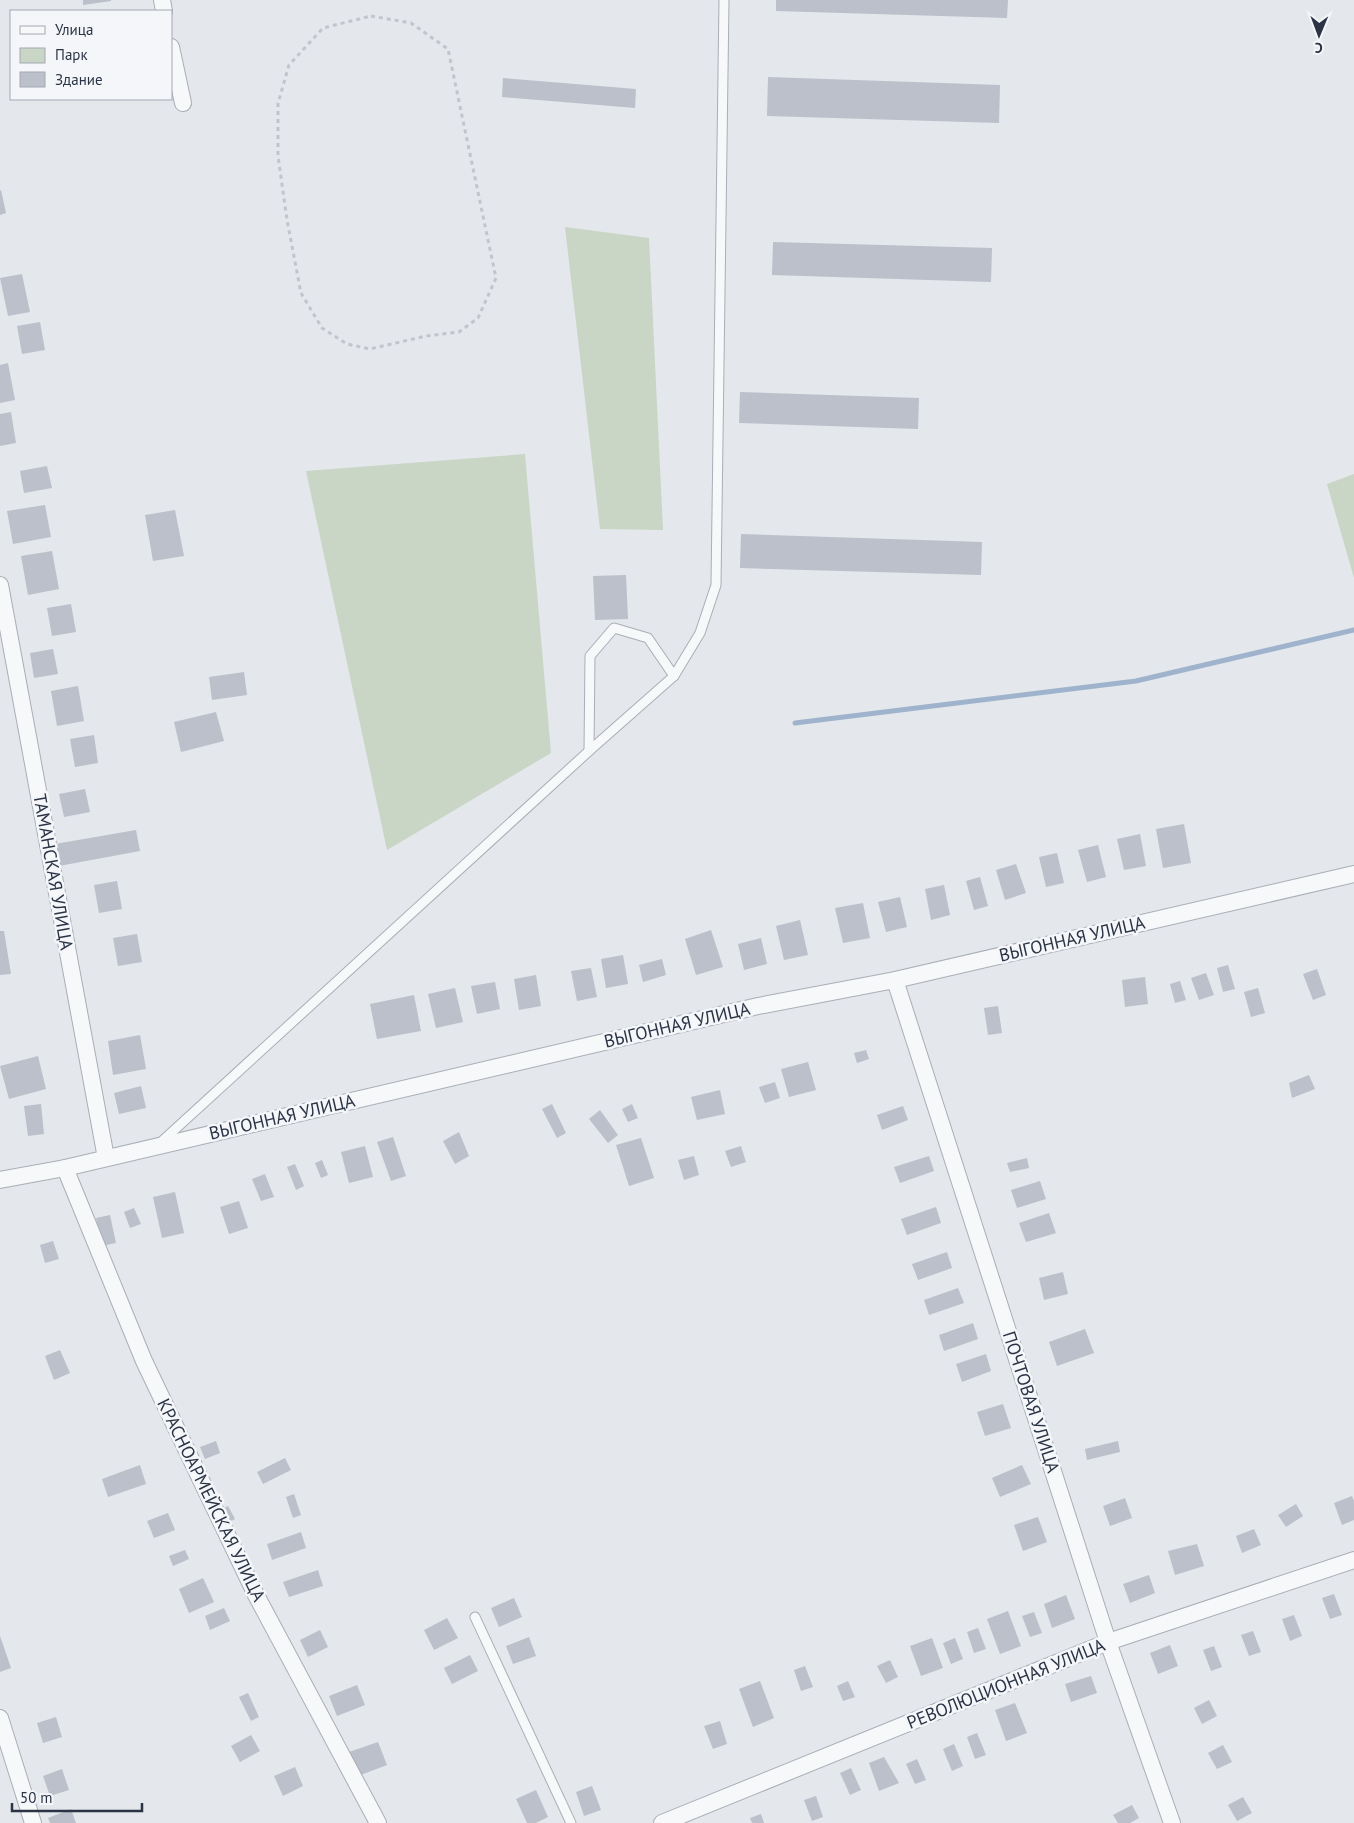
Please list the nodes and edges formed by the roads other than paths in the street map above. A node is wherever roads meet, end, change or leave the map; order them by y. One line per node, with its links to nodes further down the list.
1 (724, 0): 5 (lane)
2 (172, 51): 3 (street)
3 (183, 103)
4 (0, 585): 10 (street, ТАМАНСКАЯ УЛИЦА)
5 (674, 676): 6 (lane); 6 (lane)
6 (589, 751): 9 (lane)
7 (1354, 874): 8 (street, ВЫГОННАЯ УЛИЦА)
8 (895, 980): 9 (street, ВЫГОННАЯ УЛИЦА); 15 (street, ПОЧТОВАЯ УЛИЦА)
9 (156, 1147): 10 (street, ВЫГОННАЯ УЛИЦА)
10 (106, 1158): 11 (street, ВЫГОННАЯ УЛИЦА)
11 (65, 1168): 12 (street, ВЫГОННАЯ УЛИЦА); 18 (street, КРАСНОАРМЕЙСКАЯ УЛИЦА)
12 (0, 1180)
13 (1354, 1560): 15 (street, РЕВОЛЮЦИОННАЯ УЛИЦА)
14 (474, 1617): 19 (lane)
15 (1108, 1642): 20 (street, РЕВОЛЮЦИОННАЯ УЛИЦА); 21 (street, ПОЧТОВАЯ УЛИЦА)
16 (0, 1718): 17 (street)
17 (33, 1823)
18 (378, 1823)
19 (572, 1823)
20 (662, 1823)
21 (1172, 1823)

